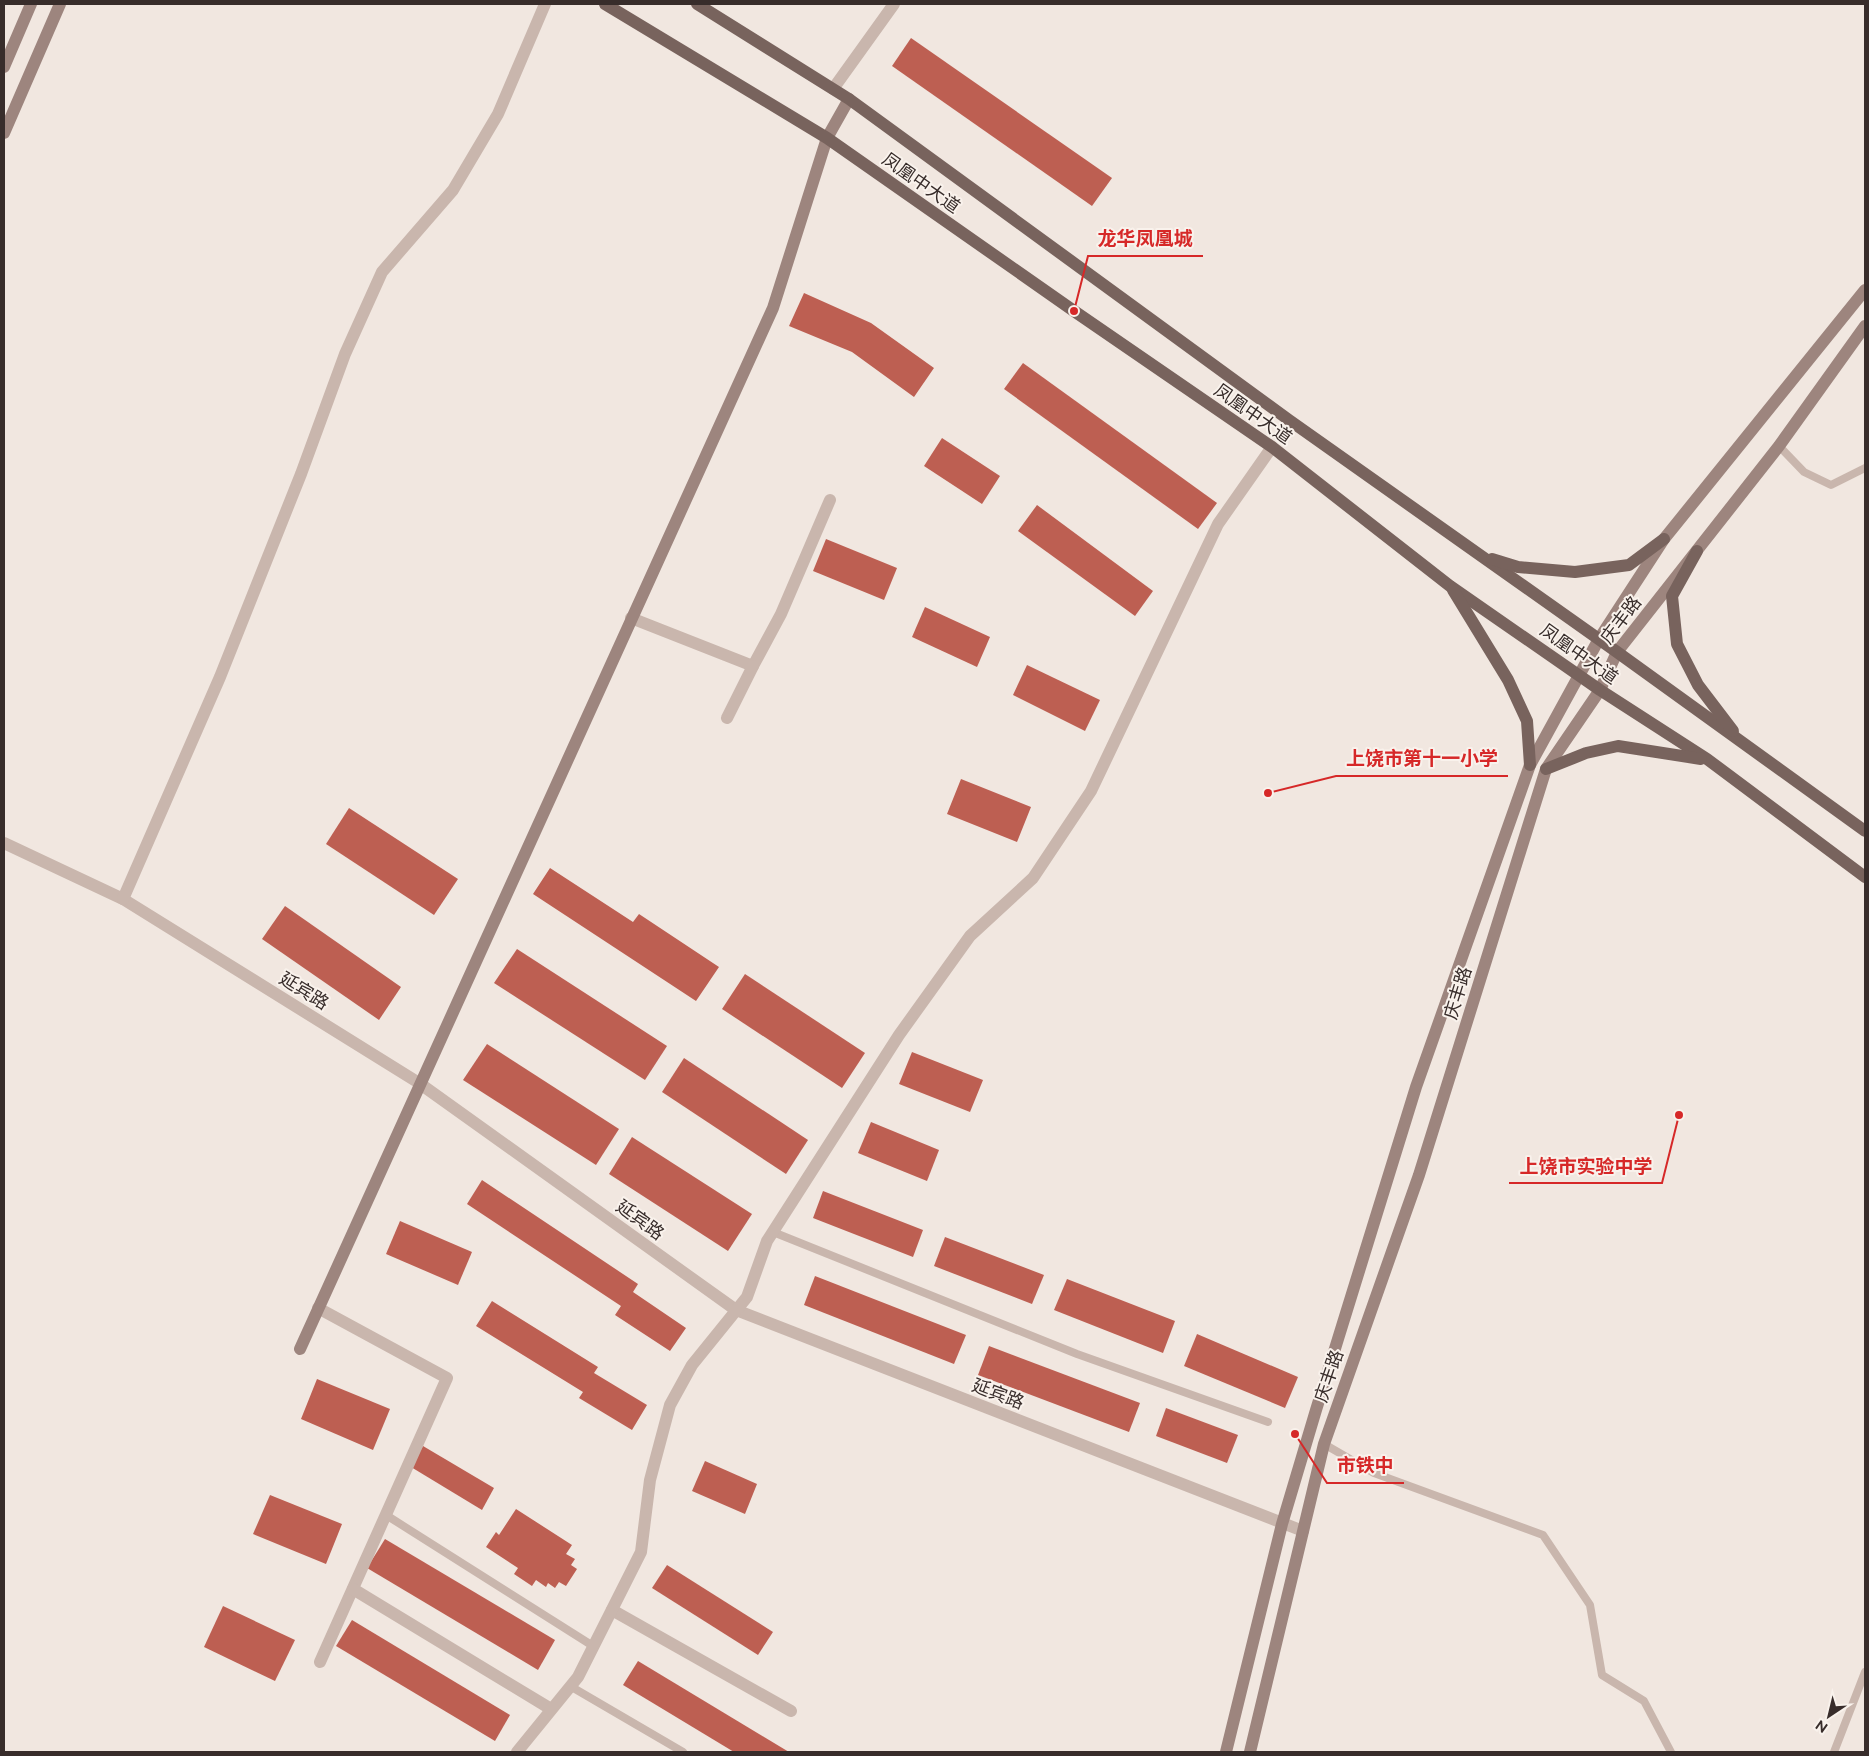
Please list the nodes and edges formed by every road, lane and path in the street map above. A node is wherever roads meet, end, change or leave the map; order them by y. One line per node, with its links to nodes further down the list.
1 (31, 4): 7 (main road)
2 (60, 4): 10 (main road)
3 (546, 4): 36 (street)
4 (605, 4): 11 (main road, 凤凰中大道)
5 (697, 4): 8 (main road, 凤凰中大道)
6 (894, 4): 8 (street)
7 (4, 67)
8 (833, 89): 9 (main road, 凤凰中大道)
9 (849, 99): 11 (main road); 20 (main road, 凤凰中大道)
10 (4, 134)
11 (827, 138): 15 (main road, 凤凰中大道); 22 (main road)
12 (1865, 290): 18 (main road)
13 (1865, 326): 14 (main road, 庆丰路)
14 (1779, 446): 16 (lane); 19 (main road, 庆丰路)
15 (1272, 447): 21 (main road, 凤凰中大道); 38 (street)
16 (1865, 468)
17 (830, 500): 25 (street)
18 (1664, 538): 20 (main road); 23 (main road)
19 (1697, 551): 24 (main road, 庆丰路); 29 (main road)
20 (1482, 556): 23 (main road, 凤凰中大道)
21 (1450, 586): 26 (main road, 凤凰中大道); 31 (main road)
22 (631, 618): 25 (street); 37 (main road)
23 (1599, 639): 24 (main road, 凤凰中大道); 26 (main road)
24 (1617, 652): 27 (main road, 庆丰路); 29 (main road, 凤凰中大道)
25 (753, 666): 28 (street)
26 (1578, 675): 27 (main road, 凤凰中大道); 31 (main road)
27 (1600, 690): 30 (main road, 凤凰中大道); 32 (main road, 庆丰路)
28 (727, 718)
29 (1742, 743): 33 (main road, 凤凰中大道)
30 (1707, 760): 32 (main road); 35 (main road, 凤凰中大道)
31 (1530, 765): 45 (main road)
32 (1546, 769): 43 (main road, 庆丰路)
33 (1865, 831)
34 (4, 843): 36 (street, 延宾路)
35 (1865, 877)
36 (123, 898): 37 (street, 延宾路)
37 (419, 1083): 39 (main road); 40 (street, 延宾路)
38 (772, 1232): 40 (street); 42 (lane)
39 (318, 1308): 41 (main road); 44 (street)
40 (736, 1310): 45 (street, 延宾路); 48 (street)
41 (300, 1349)
42 (1268, 1422)
43 (1324, 1444): 46 (main road, 庆丰路); 59 (lane)
44 (386, 1515): 47 (street); 49 (lane)
45 (1282, 1524): 46 (street, 延宾路); 57 (main road)
46 (1303, 1531): 58 (main road, 庆丰路)
47 (353, 1589): 50 (street); 53 (street)
48 (612, 1610): 49 (street); 54 (street)
49 (593, 1646): 52 (street)
50 (320, 1662)
51 (1865, 1672): 60 (lane)
52 (570, 1686): 53 (street); 56 (lane)
53 (551, 1709): 55 (street)
54 (791, 1711)
55 (516, 1752)
56 (683, 1752)
57 (1226, 1752)
58 (1250, 1752)
59 (1671, 1752)
60 (1834, 1752)

